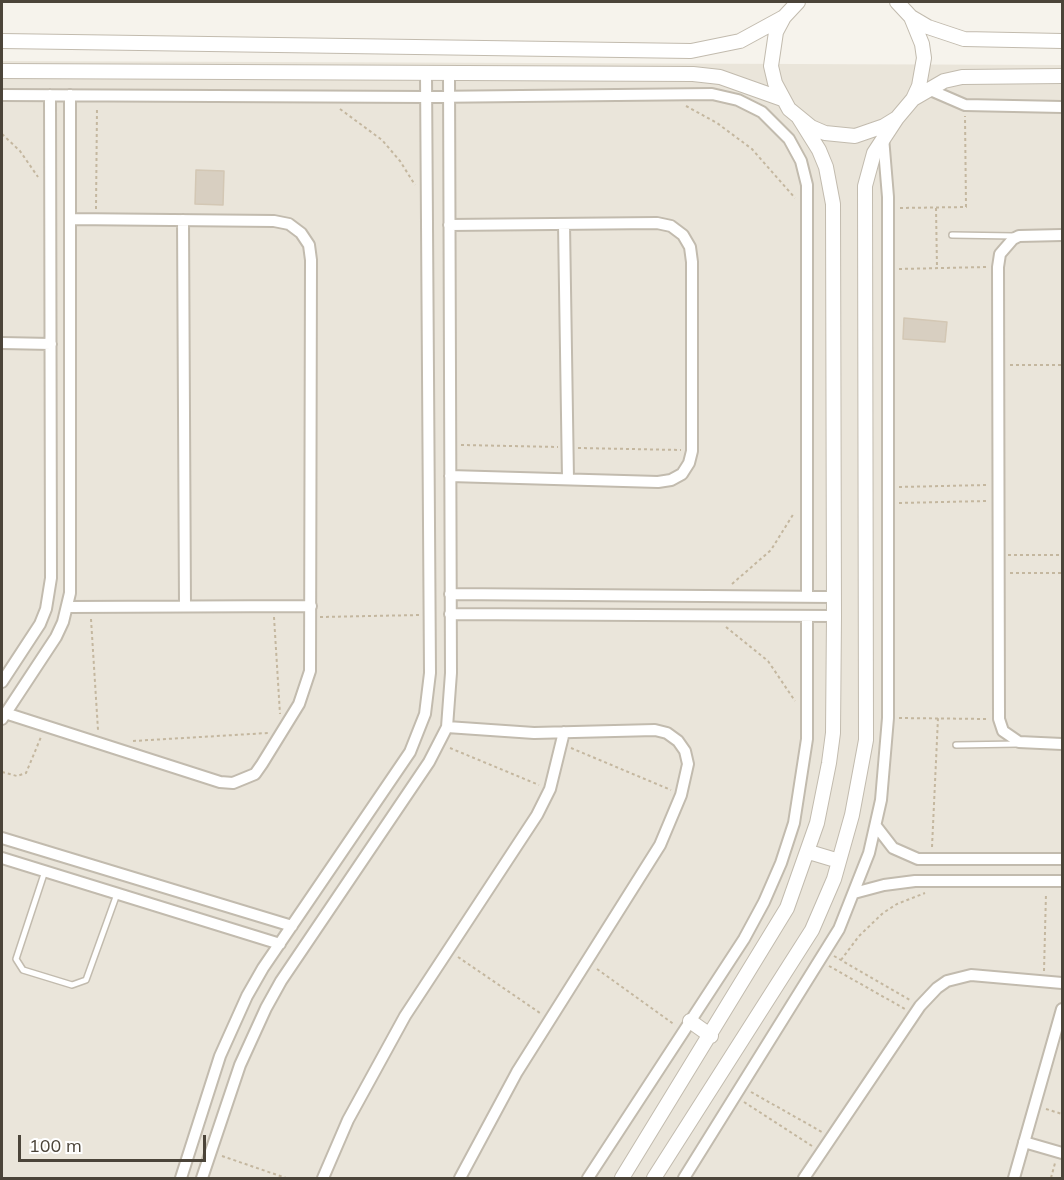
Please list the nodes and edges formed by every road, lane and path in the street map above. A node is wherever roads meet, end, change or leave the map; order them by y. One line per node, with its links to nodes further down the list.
1 (798, 2): 3 (street)
2 (903, 7): 5 (street); 18 (street)
3 (784, 17): 4 (street); 17 (street)
4 (2, 41)
5 (1062, 41)
6 (2, 71): 7 (street)
7 (426, 74): 8 (street); 16 (street)
8 (449, 75): 15 (street); 17 (street)
9 (1062, 76): 10 (street)
10 (928, 89): 18 (street); 20 (street)
11 (2, 95): 12 (street)
12 (50, 95): 13 (street); 27 (street)
13 (70, 95): 14 (street); 32 (street)
14 (97, 95): 16 (street); 33 (path)
15 (449, 96): 16 (street); 31 (street); 36 (street)
16 (426, 97): 30 (street)
17 (782, 99): 23 (street)
18 (913, 99): 24 (street)
19 (679, 103): 31 (path)
20 (965, 105): 22 (street); 28 (path)
21 (338, 107): 30 (path)
22 (1062, 107)
23 (799, 118): 24 (street); 65 (street)
24 (897, 118): 26 (street)
25 (2, 134): 27 (path)
26 (883, 137): 29 (street); 102 (street)
27 (50, 198): 44 (street)
28 (936, 207): 29 (path); 41 (path)
29 (889, 208): 42 (street)
30 (426, 209): 56 (street)
31 (807, 216): 64 (street)
32 (70, 219): 33 (street); 54 (street)
33 (96, 219): 34 (street)
34 (183, 220): 66 (street); 70 (street)
35 (564, 224): 36 (street); 48 (street); 48 (street)
36 (449, 225): 47 (street)
37 (952, 235): 39 (lane)
38 (1062, 235): 39 (street)
39 (1019, 236): 40 (street)
40 (998, 267): 41 (path); 45 (street)
41 (937, 268): 42 (path)
42 (888, 269): 50 (street)
43 (2, 344): 44 (street)
44 (51, 344): 55 (street)
45 (998, 365): 46 (path); 49 (street)
46 (1062, 365)
47 (450, 476): 48 (street); 57 (street)
48 (568, 479)
49 (998, 485): 50 (path); 51 (street)
50 (888, 487): 52 (street)
51 (998, 501): 52 (path); 58 (street)
52 (888, 503): 79 (street)
53 (798, 505): 63 (path)
54 (70, 511): 55 (street); 68 (street)
55 (51, 512): 76 (street)
56 (428, 533): 57 (street); 71 (street)
57 (450, 533): 62 (street)
58 (998, 555): 59 (path); 60 (street)
59 (1062, 555)
60 (998, 572): 61 (path); 81 (street)
61 (1062, 573)
62 (450, 594): 63 (street); 72 (street)
63 (708, 596): 64 (street)
64 (807, 597): 65 (street)
65 (834, 597): 75 (street)
66 (185, 606): 67 (street); 69 (street)
67 (273, 606): 70 (street); 85 (path)
68 (68, 607): 69 (street); 78 (street)
69 (91, 607): 87 (path)
70 (311, 612): 71 (path); 85 (street)
71 (428, 614): 109 (street)
72 (450, 614): 73 (street); 83 (street)
73 (705, 616): 74 (street); 77 (path)
74 (807, 616): 75 (street); 122 (street)
75 (834, 616): 98 (street)
76 (2, 682)
77 (797, 704)
78 (3, 716): 82 (street)
79 (888, 718): 80 (path); 96 (street)
80 (938, 718): 81 (path); 100 (path)
81 (999, 719): 90 (street)
82 (45, 726): 87 (street); 93 (path)
83 (447, 727): 84 (street); 88 (street)
84 (564, 732): 89 (street); 95 (street)
85 (281, 733): 86 (path); 87 (street)
86 (133, 741)
87 (99, 743)
88 (440, 744): 94 (path); 118 (street)
89 (562, 744): 94 (street); 95 (path)
90 (1026, 744): 91 (street); 92 (lane)
91 (1062, 744)
92 (956, 745)
93 (2, 772)
94 (550, 789): 111 (street)
95 (681, 795): 114 (street)
96 (876, 826): 100 (street); 108 (street)
97 (2, 838): 109 (street)
98 (809, 852): 102 (street); 123 (street)
99 (2, 858): 103 (street)
100 (931, 859): 101 (street)
101 (1062, 859)
102 (839, 861): 139 (street)
103 (45, 871): 107 (street); 107 (lane)
104 (1046, 881): 105 (street); 108 (street); 115 (path)
105 (1062, 881)
106 (928, 892): 113 (path)
107 (117, 893): 110 (street)
108 (854, 893): 112 (street)
109 (292, 926): 110 (street)
110 (280, 944): 117 (street)
111 (448, 951): 121 (path); 135 (street)
112 (824, 957): 113 (path); 120 (path); 124 (street)
113 (841, 960): 120 (path)
114 (587, 962): 121 (street); 122 (path)
115 (1044, 980): 116 (street); 120 (street)
116 (1062, 982)
117 (247, 996): 118 (street); 132 (street)
118 (266, 1008): 129 (street)
119 (1062, 1009): 125 (street)
120 (918, 1010): 127 (street)
121 (549, 1018): 136 (street)
122 (686, 1026): 123 (street); 137 (street)
123 (711, 1036): 138 (street)
124 (739, 1092): 127 (path); 130 (path); 140 (street)
125 (1035, 1106): 126 (path); 128 (street)
126 (1062, 1114)
127 (832, 1138): 130 (street)
128 (1024, 1142): 131 (street); 142 (street)
129 (210, 1152): 133 (street); 134 (path)
130 (822, 1152): 141 (street)
131 (1061, 1152): 143 (path)
132 (181, 1179)
133 (202, 1179)
134 (286, 1179)
135 (323, 1179)
136 (460, 1179)
137 (588, 1179)
138 (622, 1179)
139 (654, 1179)
140 (684, 1179)
141 (804, 1179)
142 (1014, 1179)
143 (1051, 1179)

